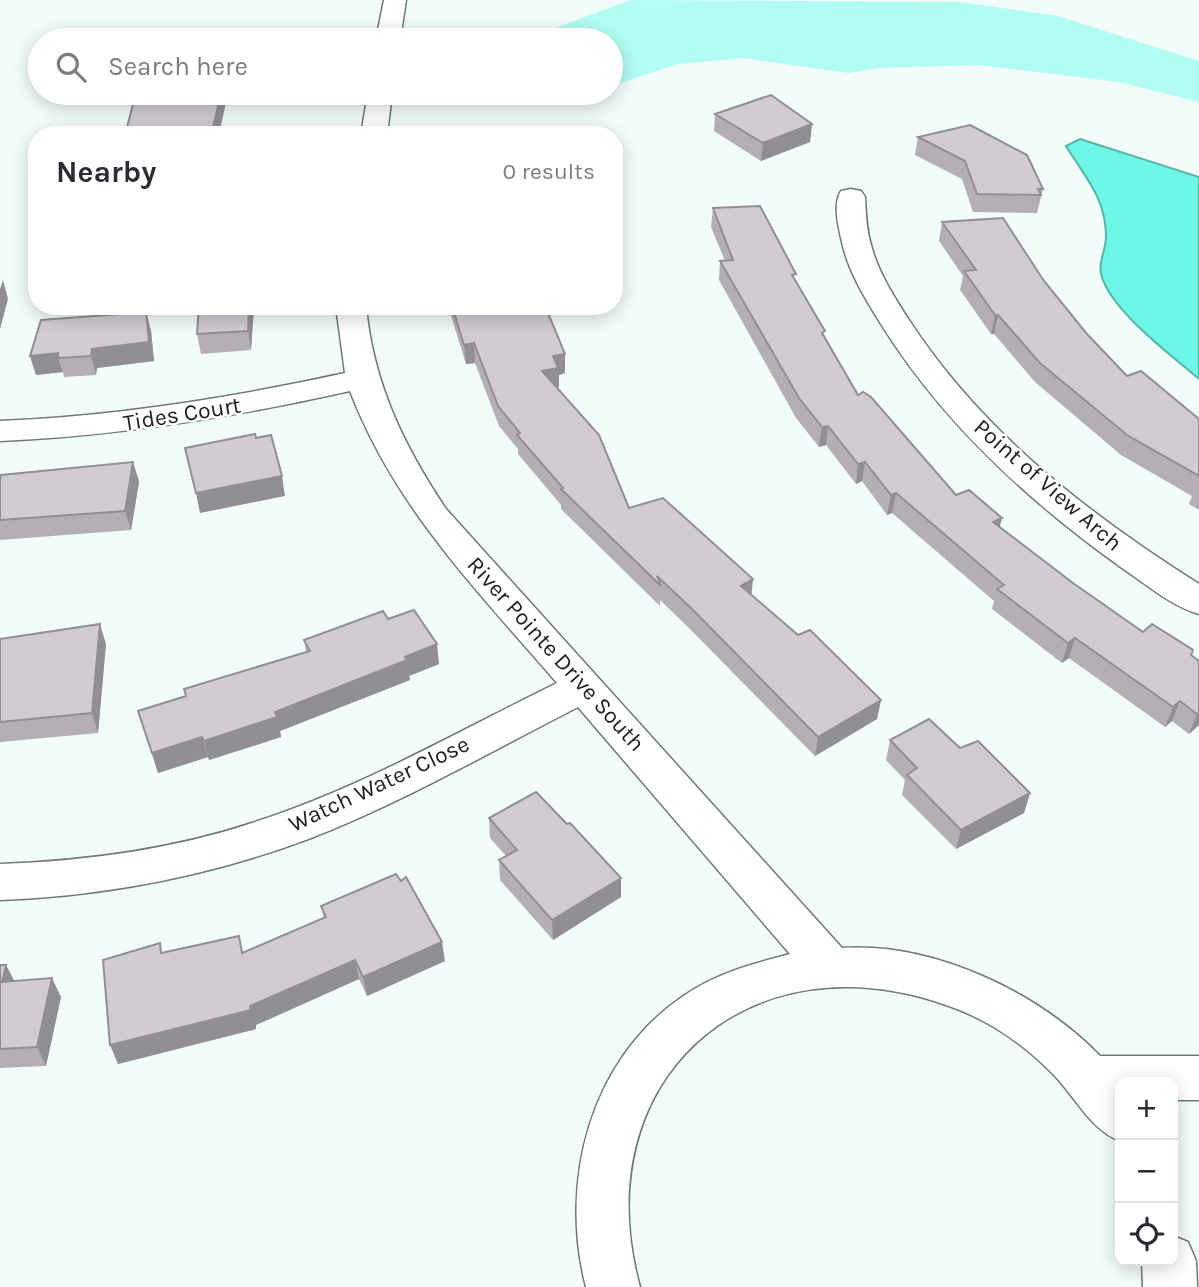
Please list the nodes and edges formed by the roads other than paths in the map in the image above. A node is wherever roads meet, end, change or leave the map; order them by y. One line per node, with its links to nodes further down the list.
1 (394, 0): 2 (street)
2 (390, 28)
3 (378, 105): 4 (street)
4 (374, 126)
5 (851, 197): 9 (street, Point of View Arch)
6 (351, 315): 7 (street, River Pointe Drive South)
7 (361, 379): 8 (street, Tides Court); 10 (street, River Pointe Drive South)
8 (0, 431)
9 (1199, 601)
10 (585, 686): 11 (street, Watch Water Close); 12 (street, River Pointe Drive South)
11 (0, 882)
12 (829, 966): 13 (street); 17 (street)
13 (1091, 1078): 14 (street); 15 (street)
14 (1199, 1078)
15 (1115, 1111)
16 (1169, 1266): 18 (street)
17 (613, 1287)
18 (1170, 1287)

